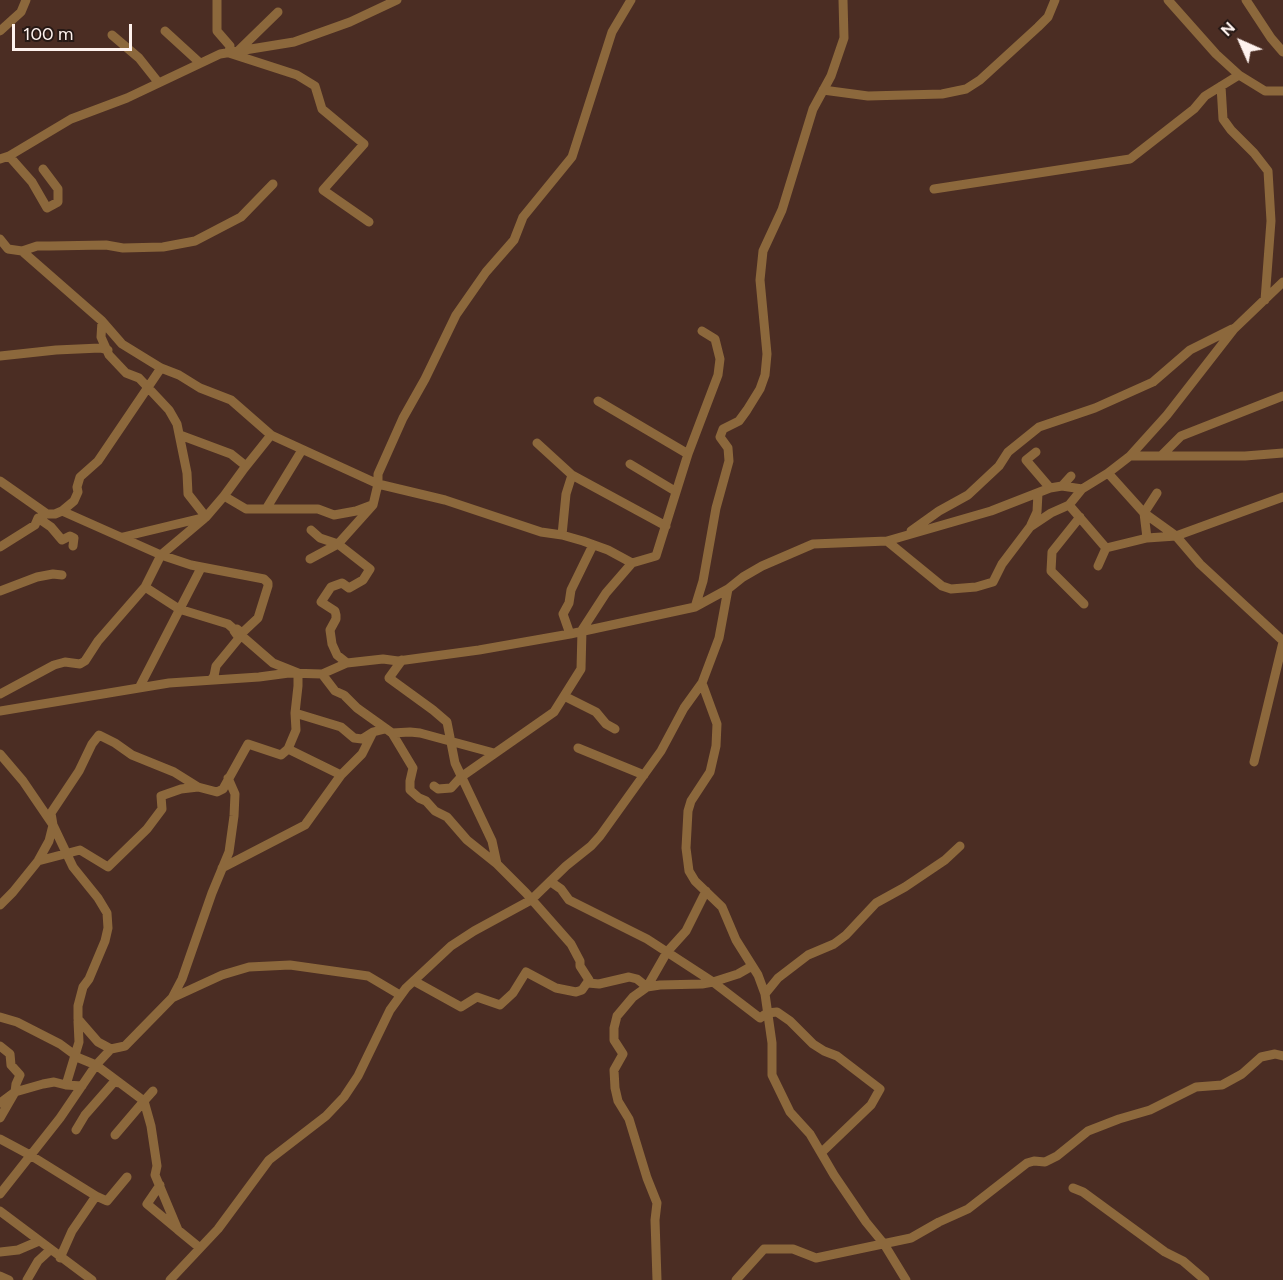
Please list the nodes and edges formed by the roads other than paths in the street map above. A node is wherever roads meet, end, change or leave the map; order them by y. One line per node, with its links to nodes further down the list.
1 (26, 0): 10 (street)
2 (217, 0): 13 (street)
3 (397, 0): 13 (street)
4 (631, 0): 53 (street)
5 (843, 0): 19 (street)
6 (1055, 0): 19 (street)
7 (1168, 0): 16 (street)
8 (1246, 0): 14 (street)
9 (278, 12): 13 (street)
10 (0, 31)
11 (165, 31): 15 (street)
12 (112, 35): 17 (street)
13 (233, 52): 15 (street); 25 (street)
14 (1283, 52)
15 (200, 63): 17 (street)
16 (1239, 75): 18 (street); 20 (street)
17 (158, 82): 21 (street)
18 (1221, 86): 24 (street); 29 (street)
19 (824, 90): 95 (street)
20 (1283, 91)
21 (4, 157): 22 (street)
22 (43, 169)
23 (273, 184): 27 (street)
24 (934, 189)
25 (369, 222)
26 (0, 239): 27 (street)
27 (22, 251): 30 (street)
28 (1283, 282): 29 (street)
29 (1265, 300): 31 (street)
30 (102, 321): 33 (street); 35 (street)
31 (1234, 329): 47 (street); 75 (street)
32 (702, 331): 45 (street)
33 (108, 350): 34 (street); 36 (street)
34 (0, 356)
35 (161, 368): 36 (street); 40 (street)
36 (147, 387): 39 (street); 66 (street)
37 (1283, 396): 46 (street)
38 (598, 401): 45 (street)
39 (180, 435): 49 (street); 68 (street)
40 (271, 435): 42 (street); 49 (street)
41 (537, 443): 51 (street)
42 (302, 450): 53 (street); 65 (street)
43 (1036, 452): 56 (street)
44 (1283, 453): 46 (street)
45 (688, 454): 58 (street)
46 (1162, 455): 47 (street)
47 (1130, 456): 50 (street)
48 (630, 464): 58 (street)
49 (246, 466): 61 (street)
50 (1108, 473): 57 (street); 67 (street)
51 (572, 475): 70 (street); 74 (street)
52 (1071, 476): 55 (street)
53 (378, 484): 63 (street); 74 (street)
54 (1, 486): 66 (street)
55 (1062, 486): 56 (street); 57 (street)
56 (1050, 488): 59 (street)
57 (1082, 489): 64 (street)
58 (675, 491): 70 (street)
59 (1038, 493): 72 (street); 75 (street)
60 (1157, 493): 67 (street)
61 (225, 496): 65 (street); 68 (street)
62 (1283, 497): 76 (street)
63 (373, 505): 65 (street); 80 (street)
64 (1069, 505): 69 (street); 72 (street)
65 (266, 509)
66 (59, 513): 71 (street); 77 (street)
67 (1144, 513): 76 (street); 78 (street)
68 (206, 517): 77 (street); 85 (street)
69 (1080, 517): 84 (street); 94 (street)
70 (666, 526): 87 (street)
71 (51, 527): 82 (street); 83 (street)
72 (1030, 527): 79 (street)
73 (311, 530): 80 (street)
74 (562, 535): 81 (street)
75 (904, 536): 79 (street)
76 (1176, 536): 78 (street); 100 (street)
77 (123, 537): 85 (street)
78 (1147, 538): 84 (street)
79 (887, 541): 92 (street)
80 (338, 543): 86 (street); 102 (street)
81 (593, 545): 87 (street); 99 (street)
82 (73, 546)
83 (0, 547)
84 (1106, 548): 88 (street)
85 (161, 555): 89 (street); 91 (street)
86 (310, 559)
87 (632, 563): 98 (street)
88 (1098, 566)
89 (201, 568): 96 (street); 97 (street)
90 (62, 575): 93 (street)
91 (145, 587): 96 (street); 108 (street)
92 (728, 589): 95 (street); 106 (street)
93 (0, 591)
94 (1084, 604)
95 (695, 607): 98 (street)
96 (179, 609): 97 (street); 107 (street)
97 (228, 624): 103 (street); 105 (street)
98 (582, 630): 99 (street); 109 (street)
99 (570, 634): 101 (street)
100 (1283, 641): 120 (street)
101 (402, 660): 102 (street); 115 (street)
102 (347, 663): 104 (street)
103 (298, 673): 104 (street); 105 (street); 111 (street)
104 (322, 674): 113 (street)
105 (211, 680): 107 (street)
106 (702, 683): 122 (street); 134 (street)
107 (139, 688): 110 (street)
108 (0, 694)
109 (564, 696): 112 (street); 118 (street)
110 (0, 711)
111 (295, 713): 114 (street); 117 (street)
112 (615, 729)
113 (388, 731): 114 (street); 115 (street); 131 (street)
114 (373, 732): 121 (street)
115 (451, 742): 118 (street); 123 (street)
116 (578, 748): 122 (street)
117 (288, 749): 121 (street); 124 (street)
118 (494, 753): 123 (street)
119 (0, 754): 127 (street)
120 (1254, 762)
121 (341, 775): 132 (street)
122 (644, 775): 133 (street)
123 (461, 777): 125 (street); 131 (street)
124 (228, 778): 126 (street); 132 (street)
125 (434, 786)
126 (198, 788): 127 (street); 129 (street)
127 (52, 825): 129 (street); 130 (street)
128 (960, 846): 143 (street)
129 (68, 853): 130 (street); 148 (street)
130 (38, 861): 136 (street)
131 (497, 864): 135 (street)
132 (222, 868): 145 (street)
133 (551, 882): 135 (street); 137 (street)
134 (706, 891): 137 (street); 138 (street)
135 (531, 900): 139 (street); 141 (street)
136 (0, 904)
137 (667, 952): 140 (street); 142 (street)
138 (752, 966): 140 (street); 143 (street)
139 (414, 981): 141 (street); 144 (street)
140 (713, 982): 142 (street); 146 (street)
141 (588, 983): 142 (street)
142 (647, 987): 185 (street)
143 (765, 994): 146 (street)
144 (400, 995): 145 (street); 176 (street)
145 (172, 999): 150 (street)
146 (767, 1013): 165 (street); 165 (street)
147 (0, 1017): 151 (street)
148 (78, 1019): 150 (street); 151 (street)
149 (0, 1046): 158 (street)
150 (111, 1049): 153 (street)
151 (75, 1055): 153 (street); 155 (street)
152 (1283, 1056): 175 (street)
153 (96, 1065): 154 (street); 156 (street)
154 (120, 1083): 159 (street); 162 (street)
155 (66, 1085): 156 (street); 158 (street)
156 (82, 1086): 166 (street)
157 (153, 1091): 159 (street)
158 (15, 1092): 160 (street); 161 (street)
159 (144, 1101): 163 (street); 168 (street)
160 (0, 1103)
161 (0, 1118)
162 (76, 1130)
163 (115, 1135)
164 (0, 1139): 166 (street)
165 (822, 1152): 175 (street)
166 (30, 1155): 170 (street); 171 (street)
167 (127, 1177): 171 (street)
168 (160, 1185): 173 (street); 173 (street)
169 (1073, 1188): 188 (street)
170 (0, 1194)
171 (96, 1196): 179 (street)
172 (0, 1211): 174 (street)
173 (178, 1230): 176 (street)
174 (39, 1241): 177 (street); 178 (street)
175 (884, 1244): 186 (street); 187 (street)
176 (200, 1248): 184 (street)
177 (50, 1250): 179 (street); 182 (street)
178 (0, 1252)
179 (60, 1258): 183 (street)
180 (0, 1276): 181 (street)
181 (9, 1280)
182 (27, 1280)
183 (92, 1280)
184 (170, 1280)
185 (657, 1280)
186 (736, 1280)
187 (906, 1280)
188 (1204, 1280)

